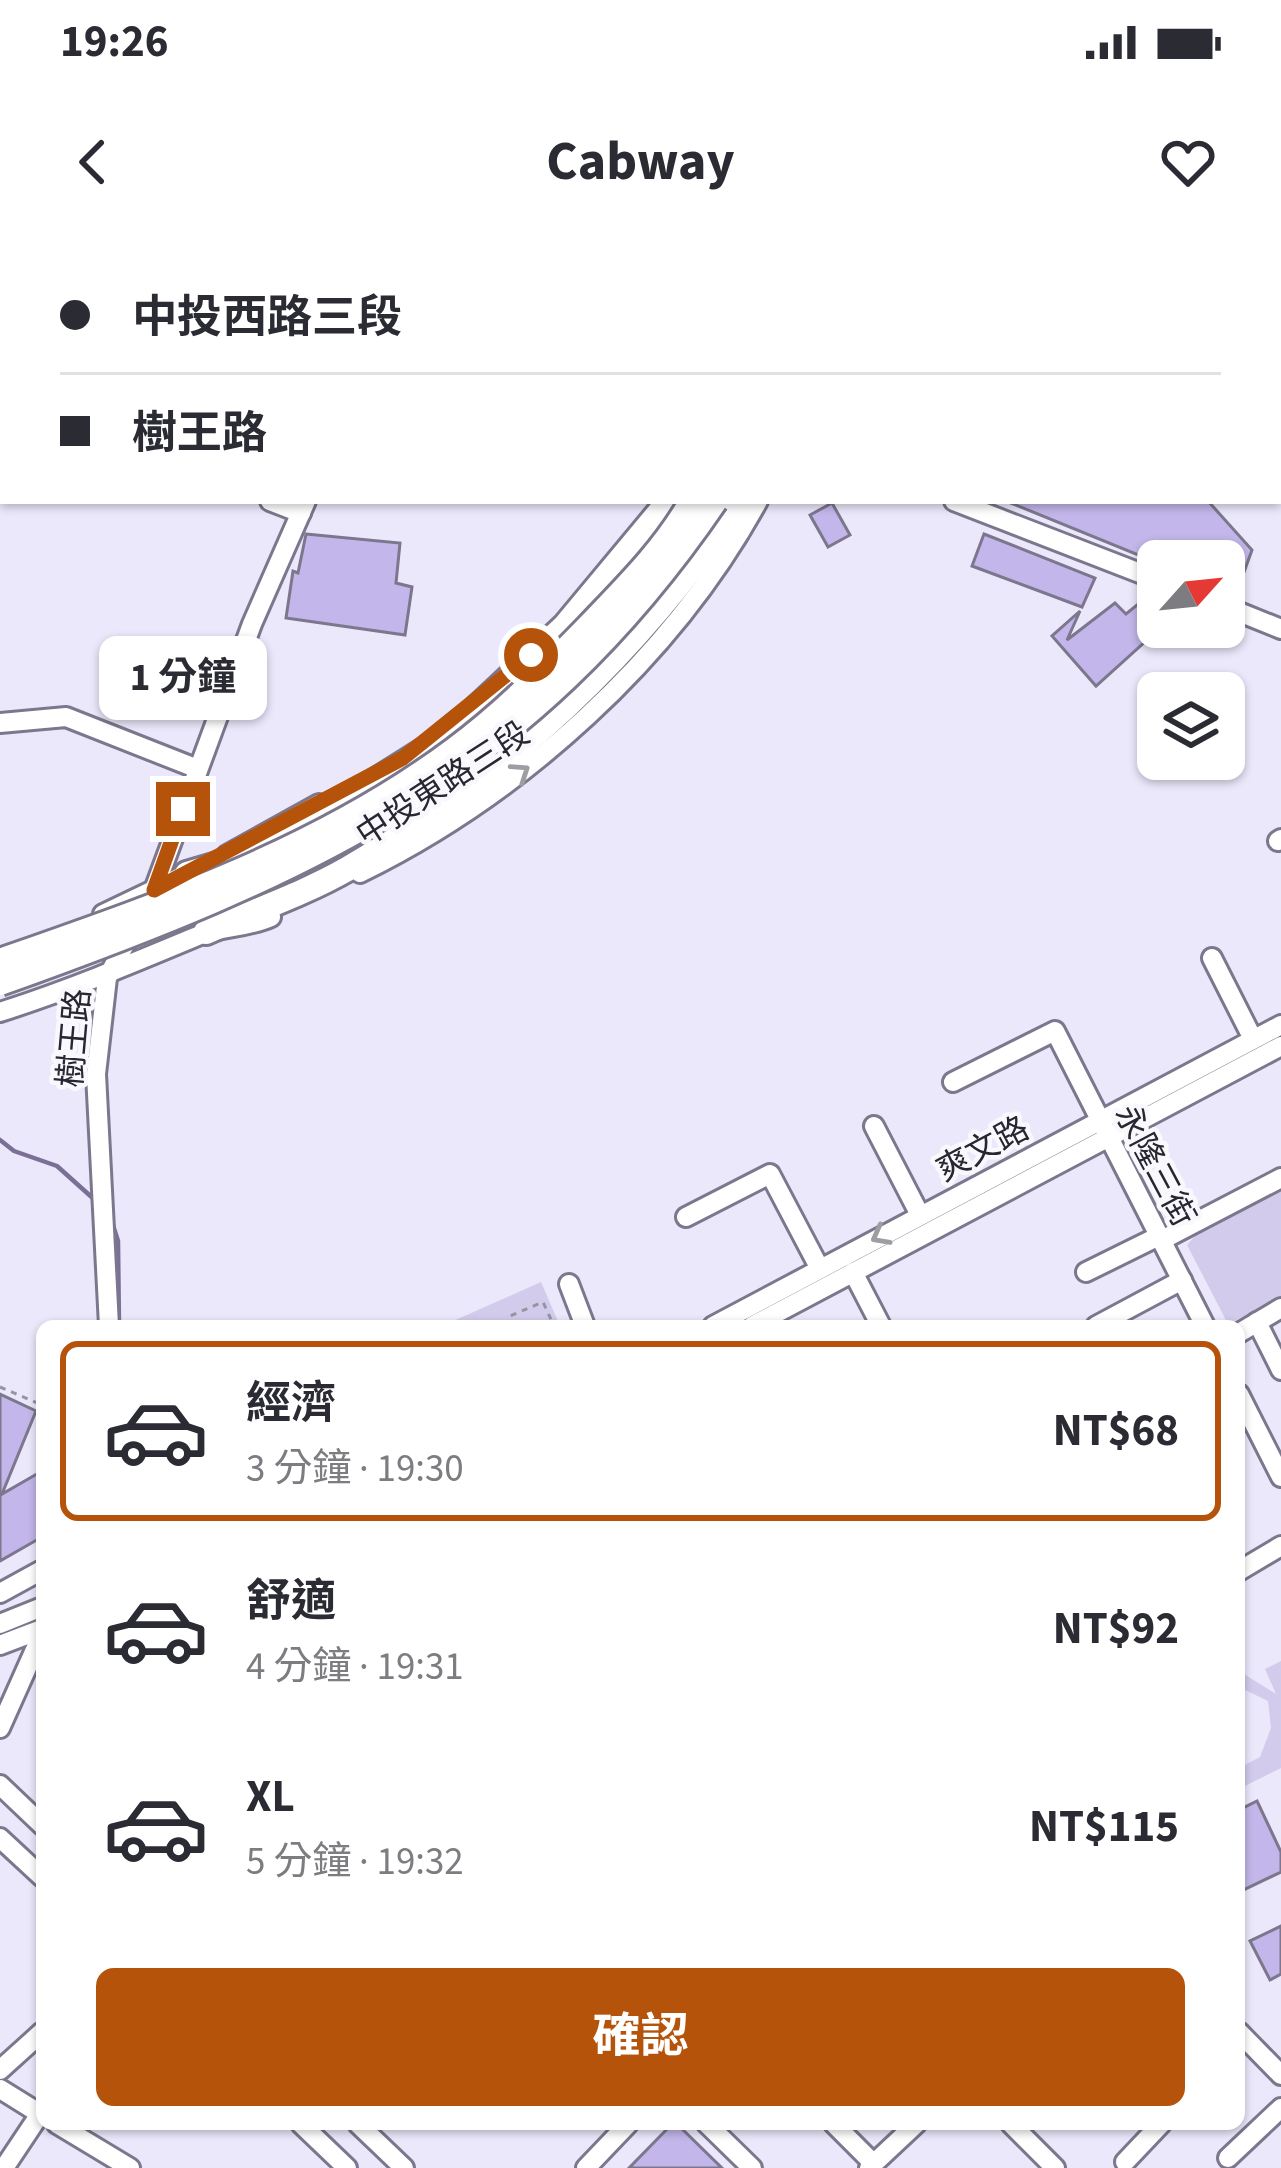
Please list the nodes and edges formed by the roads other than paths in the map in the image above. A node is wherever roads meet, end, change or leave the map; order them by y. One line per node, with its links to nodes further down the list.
1 (657, 504): 14 (street)
2 (667, 504): 14 (main road)
3 (690, 504): 17 (main road, bridge)
4 (713, 504): 20 (main road, bridge)
5 (738, 504): 16 (main road)
6 (756, 504): 16 (street, 中投東路三段, one-way to 6)
7 (962, 504): 9 (street)
8 (303, 507): 13 (street, 樹王路)
9 (1137, 572)
10 (1245, 614): 11 (street)
11 (1281, 628)
12 (0, 723): 13 (street)
13 (198, 769): 15 (street, 樹王路)
14 (187, 874): 15 (street)
15 (154, 890): 17 (street); 19 (street, 樹王路)
16 (206, 932): 19 (street, 中投東路三段)
17 (0, 957)
18 (1212, 958): 23 (street)
19 (107, 977): 21 (street, 中投東路三段); 39 (street, 樹王路)
20 (0, 983)
21 (0, 1012)
22 (1281, 1025): 23 (street, 爽文路)
23 (1253, 1039): 27 (street, 爽文路)
24 (1281, 1046): 27 (street, 爽文路)
25 (953, 1082): 27 (street, 永隆三街)
26 (874, 1126): 29 (street)
27 (1103, 1128): 29 (street, 爽文路); 31 (street, 永隆三街); 33 (street, 爽文路)
28 (1281, 1178): 31 (street)
29 (920, 1215): 32 (street, 爽文路, one-way to 32)
30 (686, 1216): 32 (street)
31 (1161, 1238): 34 (street); 35 (street, 永隆三街)
32 (820, 1269): 41 (street, 爽文路)
33 (853, 1272): 38 (street, 爽文路); 42 (street)
34 (1086, 1272)
35 (1182, 1280): 43 (street); 44 (street, 永隆三街)
36 (569, 1284): 40 (street)
37 (1281, 1308): 45 (street)
38 (791, 1318)
39 (109, 1320)
40 (583, 1320)
41 (724, 1320)
42 (878, 1320)
43 (1107, 1320)
44 (1202, 1320)
45 (1248, 1328): 46 (street)
46 (1281, 1370)
47 (1245, 1406): 48 (street)
48 (1281, 1477)
49 (1281, 1546): 50 (street)
50 (1245, 1567)
51 (36, 1573): 52 (street)
52 (0, 1593)
53 (36, 1609): 54 (street)
54 (0, 1624)
55 (36, 1633): 56 (street)
56 (0, 1645)
57 (33, 1683): 58 (street)
58 (0, 1728)
59 (0, 1785): 60 (street)
60 (36, 1819)
61 (4, 1841): 62 (street); 63 (street)
62 (0, 1867)
63 (36, 1871)
64 (36, 2037): 66 (street)
65 (1245, 2044): 67 (street)
66 (0, 2070)
67 (1281, 2074)
68 (0, 2089): 70 (street)
69 (1281, 2108): 81 (street)
70 (36, 2111)
71 (36, 2129): 85 (street)
72 (67, 2130): 86 (street)
73 (307, 2130): 83 (street)
74 (364, 2130): 87 (street)
75 (622, 2130): 88 (street)
76 (713, 2130): 89 (street)
77 (839, 2130): 84 (street)
78 (910, 2130): 84 (street)
79 (1017, 2130): 90 (street)
80 (1156, 2130): 82 (street)
81 (1228, 2158)
82 (1125, 2162)
83 (341, 2166)
84 (871, 2166)
85 (4, 2168)
86 (130, 2168)
87 (404, 2168)
88 (586, 2168)
89 (752, 2168)
90 (1055, 2168)

